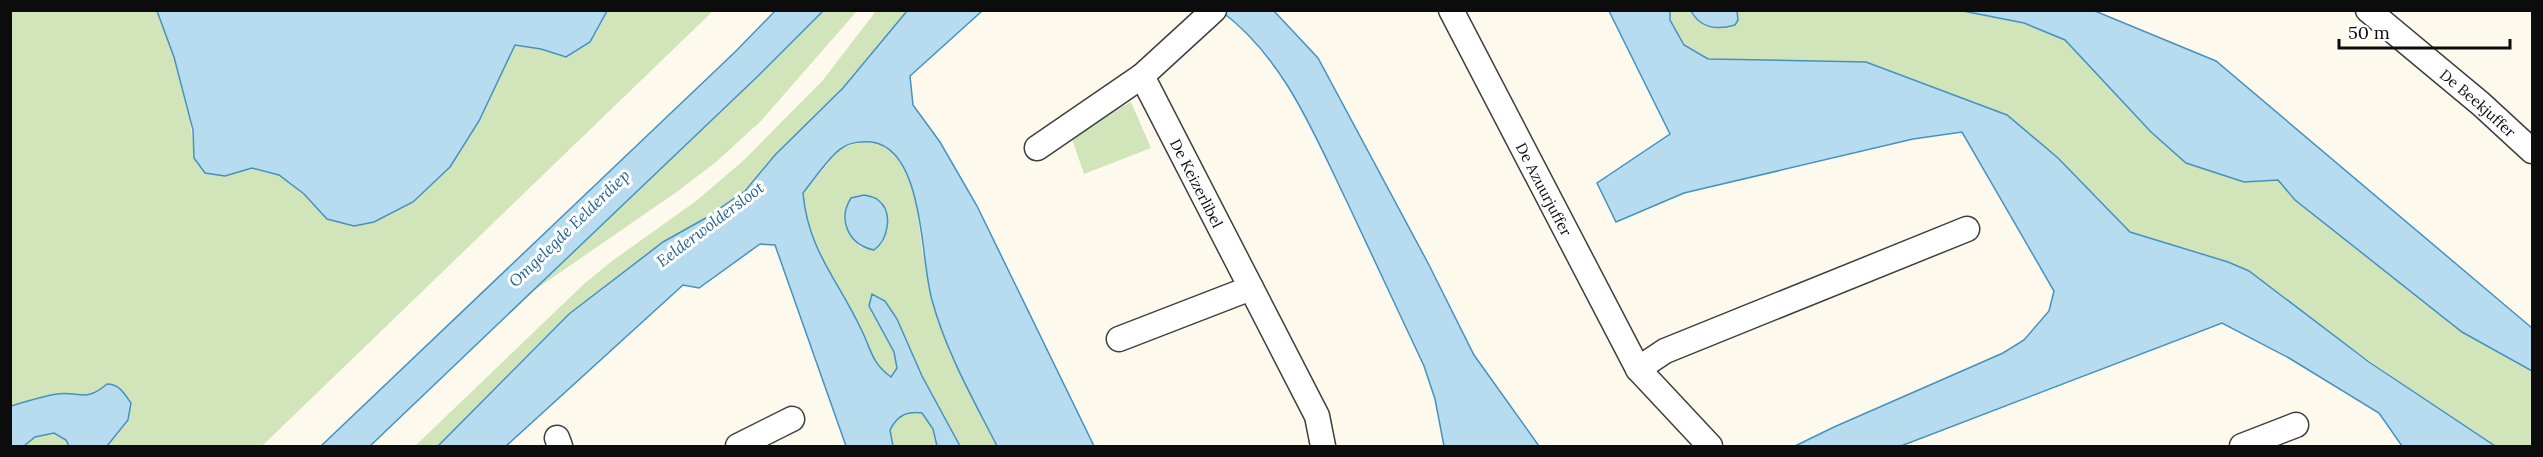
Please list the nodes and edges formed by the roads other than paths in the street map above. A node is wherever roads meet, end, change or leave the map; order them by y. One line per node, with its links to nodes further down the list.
1 (1451, 10): 10 (street, De Azuurjuffer)
2 (2368, 10): 6 (street, De Beekjuffer)
3 (1212, 12): 4 (street)
4 (1142, 76): 5 (street); 8 (street, De Keizerlibel)
5 (1037, 148)
6 (2532, 151)
7 (1967, 229): 10 (street)
8 (1251, 288): 9 (street); 14 (street, De Keizerlibel)
9 (1119, 339)
10 (1638, 369): 15 (street, De Azuurjuffer)
11 (792, 419): 13 (street)
12 (2296, 425): 16 (street)
13 (738, 447)
14 (1323, 447)
15 (1710, 447)
16 (2242, 447)

